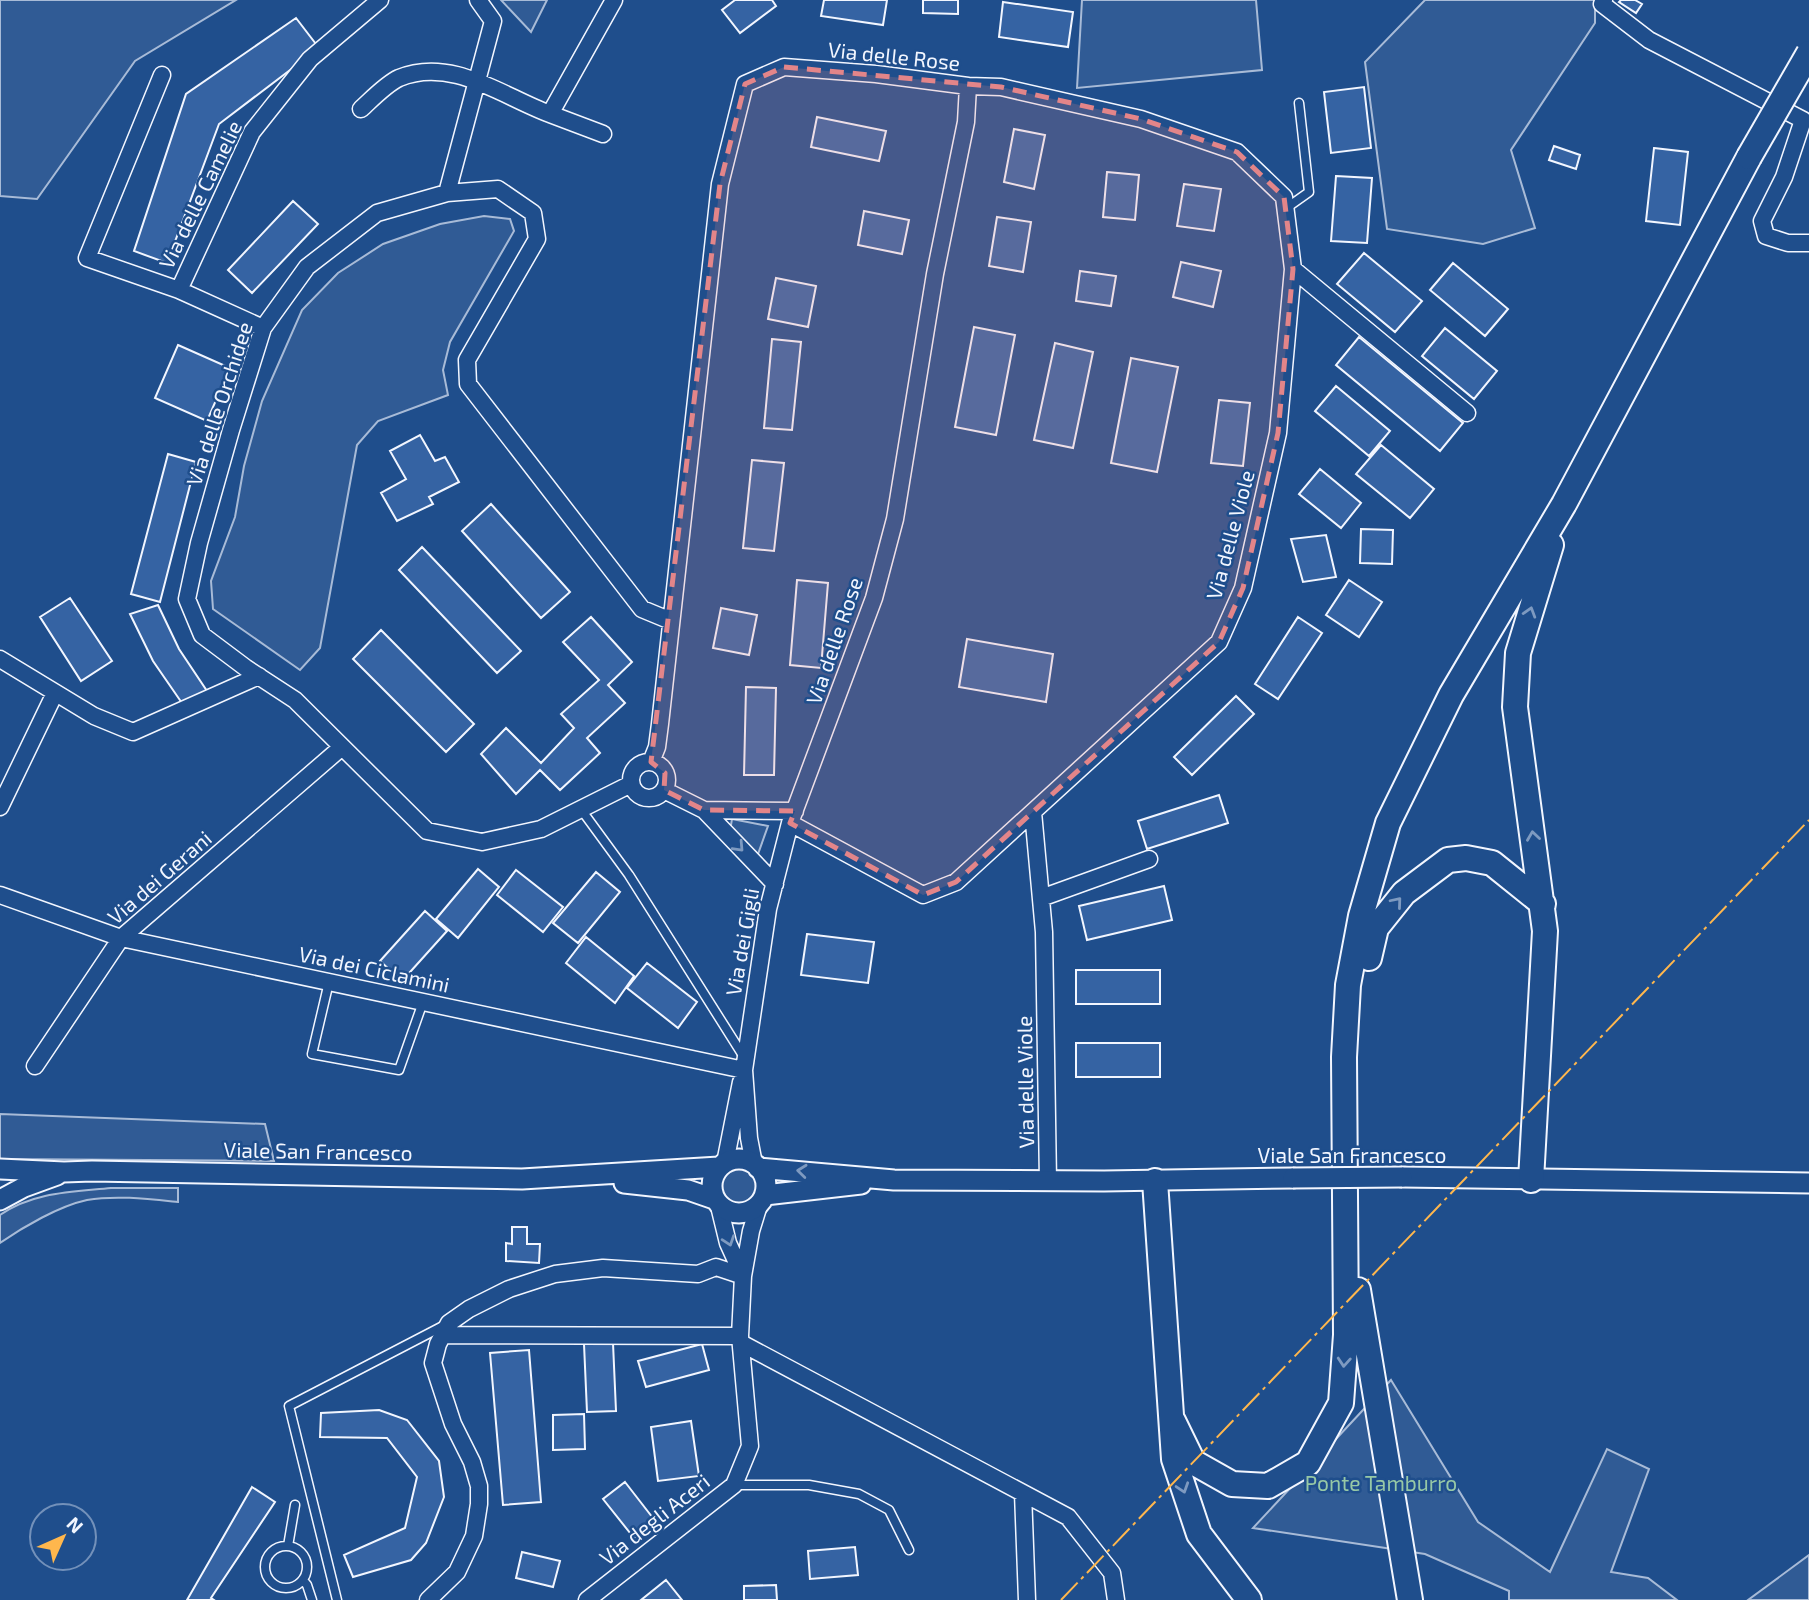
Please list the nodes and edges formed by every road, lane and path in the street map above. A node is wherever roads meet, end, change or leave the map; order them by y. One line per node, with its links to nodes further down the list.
1 (380, 0): 17 (street, Via delle Camelie)
2 (478, 0): 7 (street)
3 (614, 0): 11 (street)
4 (1603, 2): 15 (street)
5 (1809, 53): 20 (highway, bridge)
6 (162, 75): 17 (street, Via delle Camelie)
7 (477, 80): 10 (street); 11 (street); 13 (street)
8 (968, 86): 14 (street, Via delle Viole); 21 (street, Via delle Rose); 33 (street, Via delle Rose)
9 (1299, 103): 14 (lane)
10 (361, 109)
11 (550, 114): 12 (street)
12 (603, 134)
13 (447, 193): 18 (street, Via delle Orchidee); 21 (street, Via delle Orchidee)
14 (1285, 209): 16 (street, Via delle Viole)
15 (1809, 243)
16 (1293, 269): 19 (street); 32 (street, Via delle Viole)
17 (179, 290): 18 (street, Via delle Camelie)
18 (262, 328): 23 (street, Via delle Orchidee)
19 (1467, 413)
20 (1564, 504): 38 (highway, one-way to 20); 42 (highway)
21 (671, 621): 26 (street, Via delle Rose)
22 (0, 659): 24 (street)
23 (258, 676): 24 (street); 25 (street, Via delle Orchidee)
24 (55, 693): 29 (street)
25 (342, 747): 30 (street, Via delle Orchidee); 39 (street, Via dei Gerani)
26 (651, 762): 27 (street, Via delle Orchidee); 28 (street)
27 (631, 784): 28 (street); 30 (street, Via delle Orchidee)
28 (664, 790): 31 (street)
29 (0, 807)
30 (580, 808): 43 (lane)
31 (704, 810): 33 (street); 35 (street, one-way to 35)
32 (1033, 812): 33 (street, Via delle Viole); 37 (street, Via delle Viole)
33 (793, 817): 35 (street, Via dei Gigli)
34 (1150, 859): 37 (street)
35 (775, 884): 43 (street, Via dei Gigli)
36 (0, 895): 39 (street, Via dei Ciclamini)
37 (1041, 898): 52 (street, Via delle Viole)
38 (1543, 904): 42 (highway, one-way to 38); 51 (highway)
39 (121, 938): 40 (street, Via dei Ciclamini); 44 (street, Via dei Gerani)
40 (328, 982): 41 (street, Via dei Ciclamini); 41 (lane)
41 (423, 1001): 43 (street, Via dei Ciclamini)
42 (1344, 1057): 58 (highway)
43 (745, 1064): 45 (street, Via dei Gigli); 46 (street, Via dei Gigli)
44 (35, 1066)
45 (722, 1165): 46 (street); 49 (street, Viale San Francesco); 57 (street)
46 (756, 1166): 50 (street, Viale San Francesco, one-way to 46); 56 (street)
47 (0, 1169): 48 (street, Viale San Francesco)
48 (64, 1172): 49 (street, Viale San Francesco); 55 (street, Viale San Francesco)
49 (570, 1178): 57 (street, Viale San Francesco)
50 (894, 1180): 52 (street, Viale San Francesco); 56 (street, Viale San Francesco)
51 (1531, 1180): 53 (street, Viale San Francesco, bridge); 54 (street, Viale San Francesco)
52 (1048, 1181): 53 (street, Viale San Francesco)
53 (1155, 1181): 62 (highway)
54 (1809, 1184)
55 (0, 1200)
56 (762, 1200): 57 (street); 59 (street, Via degli Aceri)
57 (717, 1202): 59 (street, Via degli Aceri, one-way to 59)
58 (1346, 1220): 62 (highway, one-way to 62); 76 (highway)
59 (743, 1276): 60 (street); 61 (street, Via degli Aceri)
60 (446, 1329): 61 (street); 70 (lane); 71 (street)
61 (741, 1339): 63 (street, Via degli Aceri); 64 (street)
62 (1173, 1421): 75 (highway, one-way to 75)
63 (734, 1485): 67 (lane); 72 (street, Via degli Aceri)
64 (1023, 1493): 73 (street); 74 (street)
65 (295, 1505): 66 (lane)
66 (288, 1546): 68 (lane); 68 (lane)
67 (908, 1550)
68 (303, 1580): 69 (lane)
69 (312, 1600)
70 (337, 1600)
71 (428, 1600)
72 (587, 1600)
73 (1027, 1600)
74 (1116, 1600)
75 (1249, 1600)
76 (1410, 1600)

